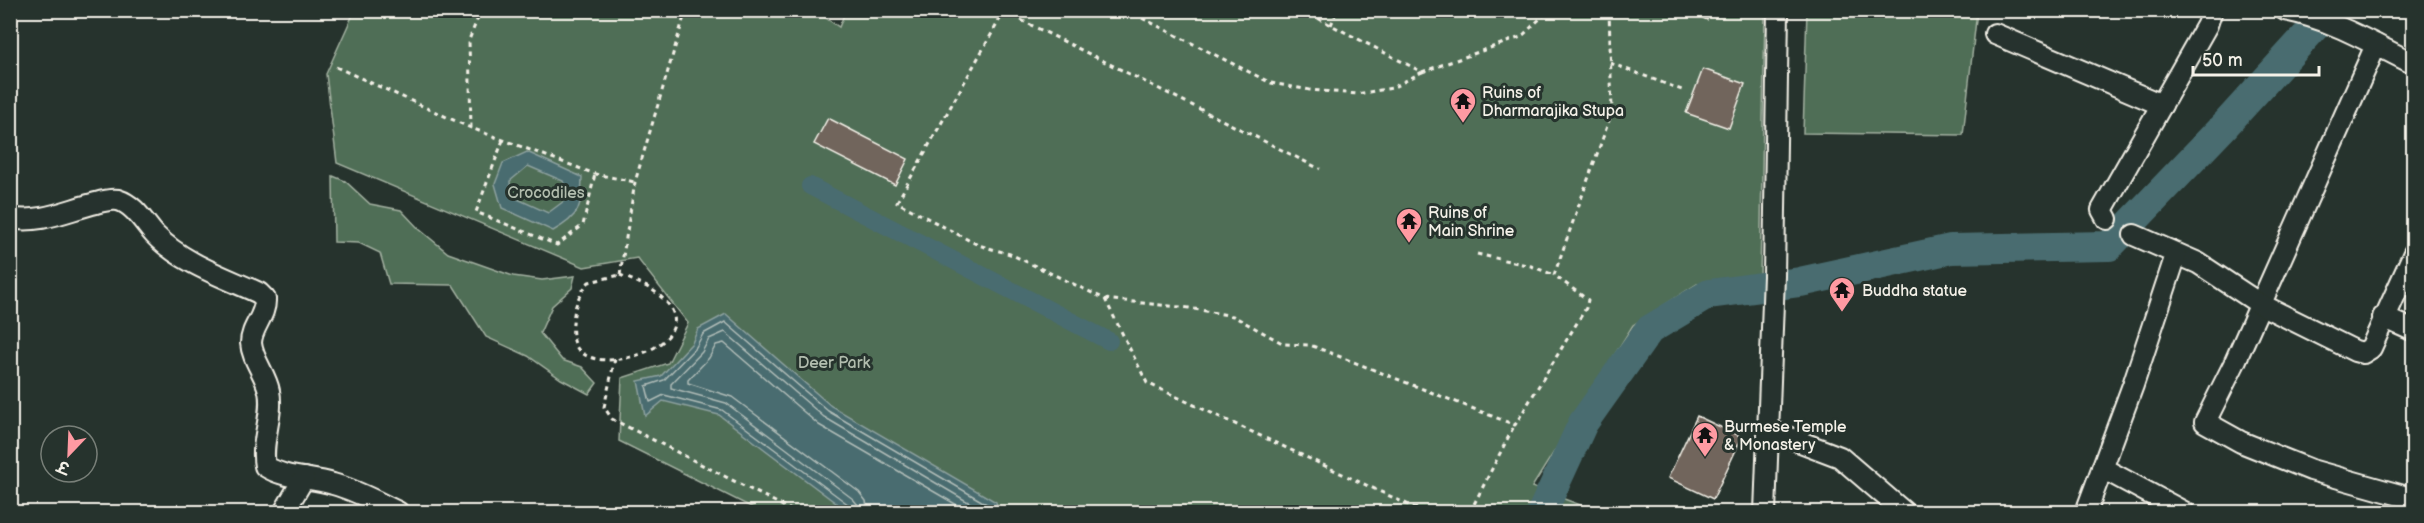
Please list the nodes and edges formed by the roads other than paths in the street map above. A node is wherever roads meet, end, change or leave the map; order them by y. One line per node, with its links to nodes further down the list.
1 (1778, 10): 16 (street)
2 (2212, 10): 7 (street)
3 (2285, 10): 5 (street)
4 (1995, 34): 7 (street)
5 (2376, 45): 6 (street); 13 (street)
6 (2414, 64)
7 (2162, 105): 9 (street)
8 (10, 218): 18 (street)
9 (2107, 219)
10 (2134, 235): 12 (street)
11 (2414, 253): 14 (street)
12 (2176, 255): 13 (street); 17 (street)
13 (2260, 304): 14 (street); 19 (street)
14 (2383, 317): 15 (street)
15 (2414, 331)
16 (1769, 430): 22 (street); 23 (street)
17 (2102, 468): 24 (street); 25 (street)
18 (304, 478): 20 (street); 21 (street)
19 (2414, 499)
20 (284, 513)
21 (398, 513)
22 (1764, 513)
23 (1904, 513)
24 (2086, 513)
25 (2184, 513)

